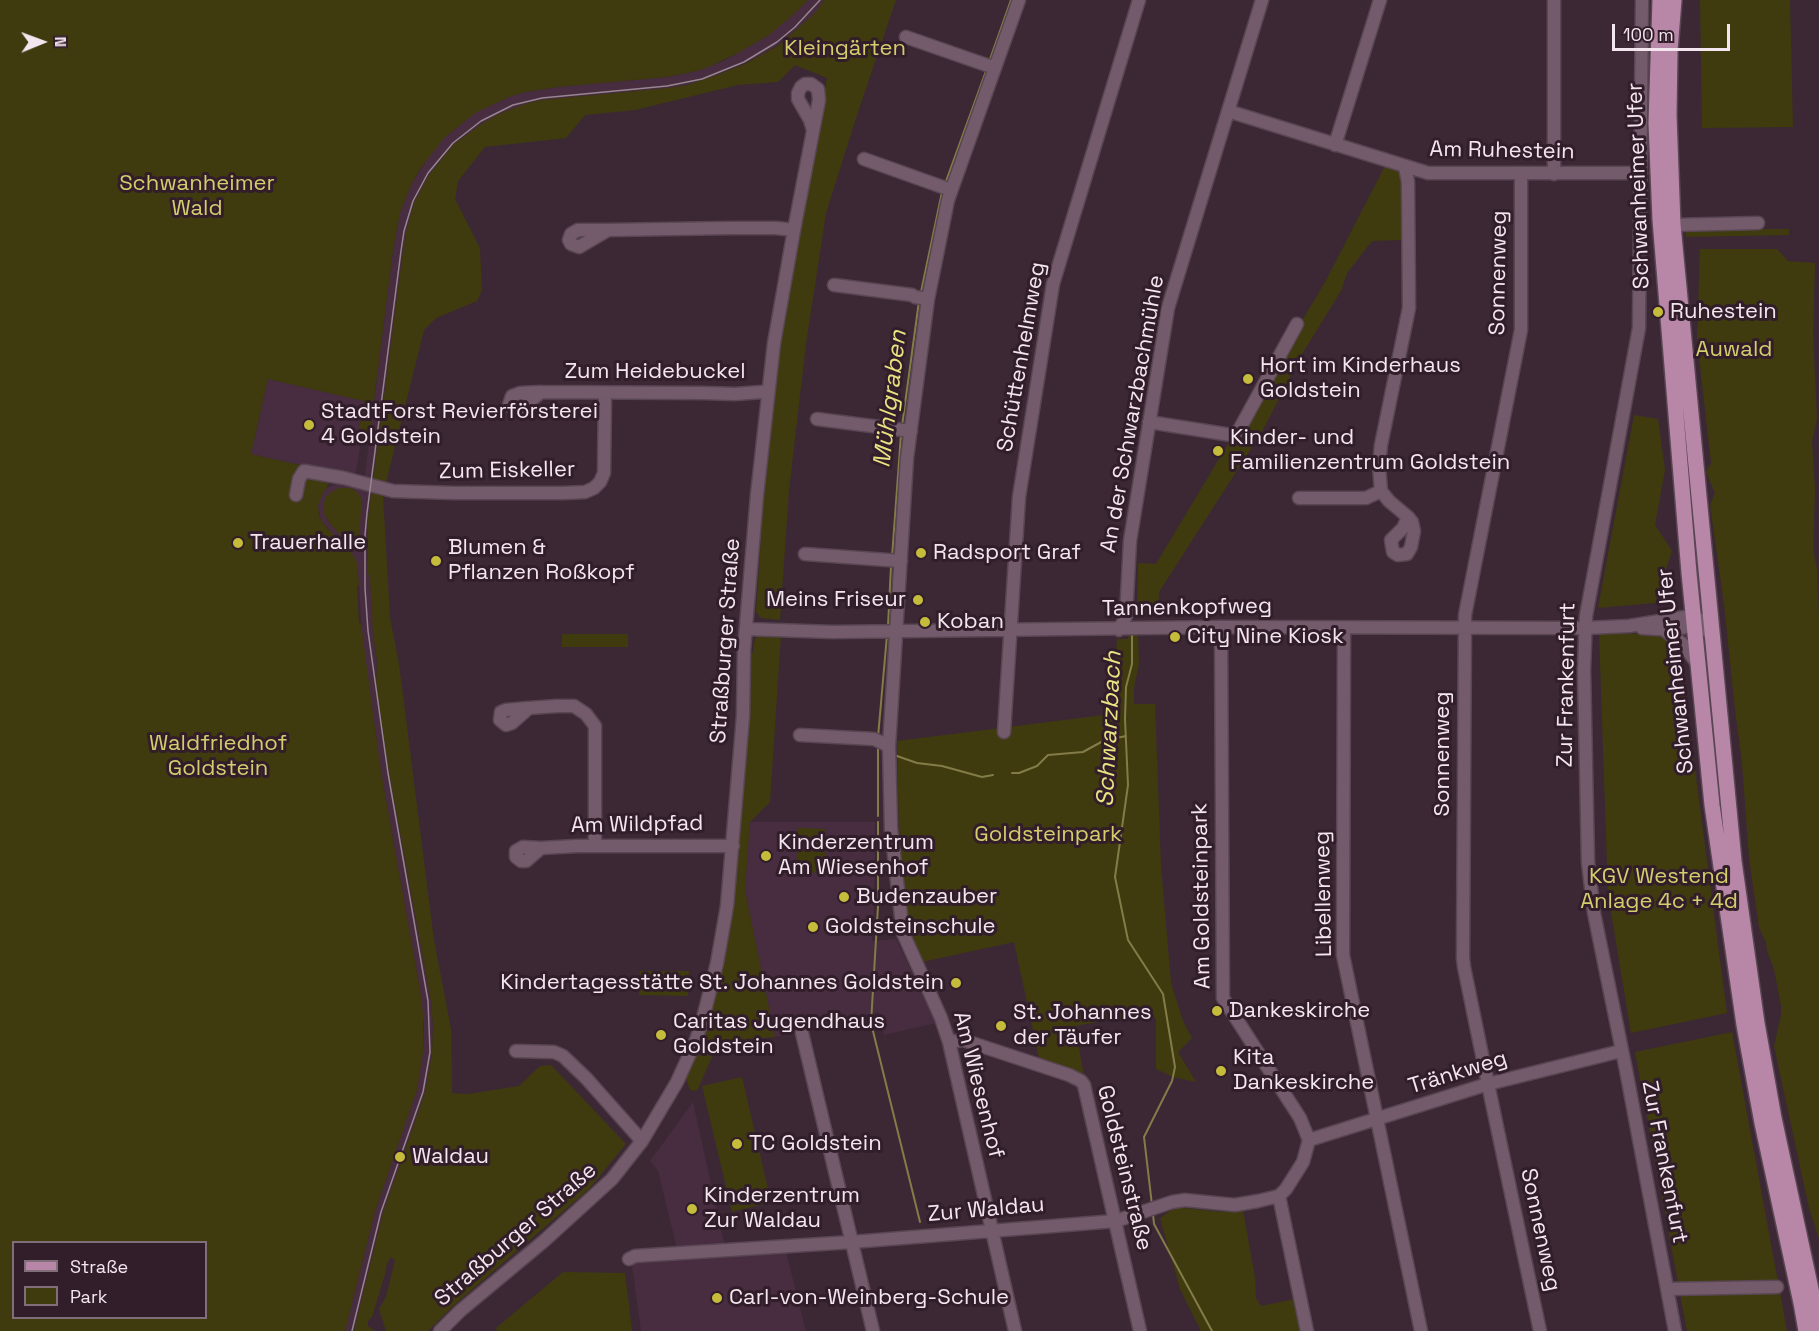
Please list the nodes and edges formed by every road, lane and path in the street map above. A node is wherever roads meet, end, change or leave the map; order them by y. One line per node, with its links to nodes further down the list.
1 (1019, 0): 10 (street, Am Wiesenhof)
2 (1139, 0): 50 (street, Schüttenhelmweg)
3 (1262, 0): 11 (street, An der Schwarzbachmühle)
4 (1380, 0): 13 (street)
5 (1554, 0): 17 (street)
6 (1642, 0): 18 (street, Zur Frankenfurt)
7 (1660, 0): 39 (main road, Schwanheimer Ufer)
8 (1674, 0): 21 (main road, Schwanheimer Ufer)
9 (906, 38): 10 (street)
10 (989, 66): 19 (street, Am Wiesenhof)
11 (1228, 111): 13 (street, Am Ruhestein); 31 (street, An der Schwarzbachmühle)
12 (813, 130): 23 (street, Straßburger Straße)
13 (1335, 145): 15 (street, Am Ruhestein)
14 (864, 159): 19 (street)
15 (1406, 167): 16 (street, Am Ruhestein); 33 (street)
16 (1521, 174): 17 (street, Am Ruhestein); 46 (street, Sonnenweg)
17 (1554, 174): 18 (street, Am Ruhestein)
18 (1641, 174): 47 (street, Zur Frankenfurt)
19 (946, 188): 25 (street, Am Wiesenhof)
20 (1758, 223): 21 (street)
21 (1673, 225): 40 (main road, Schwanheimer Ufer)
22 (608, 230): 23 (street)
23 (794, 230): 29 (street, Straßburger Straße)
24 (834, 285): 25 (street)
25 (922, 298): 32 (street, Am Wiesenhof)
26 (1297, 324): 31 (street)
27 (542, 392): 28 (street, Zum Heidebuckel)
28 (605, 393): 29 (street, Zum Heidebuckel); 34 (street, Zum Eiskeller)
29 (768, 393): 48 (street, Straßburger Straße)
30 (817, 419): 32 (street)
31 (1149, 422): 51 (street, An der Schwarzbachmühle)
32 (905, 431): 38 (street, Am Wiesenhof)
33 (1381, 492): 35 (street); 36 (street)
34 (296, 495)
35 (1299, 498)
36 (1408, 517)
37 (805, 555): 38 (street)
38 (895, 560): 49 (street, Am Wiesenhof)
39 (1689, 573): 41 (street); 42 (main road, Schwanheimer Ufer)
40 (1708, 598): 42 (street); 53 (main road, Schwanheimer Ufer)
41 (1673, 618): 42 (street, Tannenkopfweg); 43 (street, Tannenkopfweg)
42 (1695, 620): 52 (street, Tannenkopfweg); 53 (street); 54 (main road, Schwanheimer Ufer)
43 (1629, 626): 47 (street, Tannenkopfweg); 52 (street, Tannenkopfweg)
44 (1221, 627): 45 (street, Tannenkopfweg); 51 (street, Tannenkopfweg); 68 (street, Am Goldsteinpark)
45 (1344, 628): 46 (street, Tannenkopfweg); 67 (street, Libellenweg)
46 (1465, 628): 47 (street, Tannenkopfweg); 66 (street, Sonnenweg)
47 (1585, 628): 65 (street, Zur Frankenfurt)
48 (746, 629): 49 (street, Tannenkopfweg); 60 (street, Straßburger Straße)
49 (897, 630): 50 (street, Tannenkopfweg); 58 (street, Am Wiesenhof)
50 (1011, 630): 51 (street, Tannenkopfweg); 56 (street, Schüttenhelmweg)
51 (1119, 630)
52 (1664, 630): 54 (street)
53 (1713, 637): 77 (main road, Schwanheimer Ufer)
54 (1698, 665): 86 (main road, Schwanheimer Ufer)
55 (529, 708): 59 (street)
56 (1004, 732)
57 (800, 735): 58 (street)
58 (889, 746): 63 (street, Am Wiesenhof)
59 (595, 846): 60 (street, Am Wildpfad); 61 (street, Am Wildpfad)
60 (733, 846): 69 (street, Straßburger Straße)
61 (542, 848)
62 (802, 1033): 73 (street)
63 (949, 1042): 71 (street, Goldsteinstraße); 72 (street, Am Wiesenhof)
64 (516, 1051): 69 (street)
65 (1621, 1051): 66 (street, Tränkweg); 76 (street, Zur Frankenfurt)
66 (1488, 1084): 67 (street, Tränkweg); 84 (street, Sonnenweg)
67 (1377, 1119): 68 (street, Tränkweg); 83 (street, Libellenweg)
68 (1308, 1140): 70 (street)
69 (642, 1141): 78 (street, Straßburger Straße)
70 (1279, 1196): 71 (street, Zur Waldau); 82 (street)
71 (1116, 1221): 72 (street, Zur Waldau); 81 (street, Goldsteinstraße)
72 (992, 1231): 73 (street, Zur Waldau); 80 (street, Am Wiesenhof)
73 (852, 1242): 74 (street, Zur Waldau); 79 (street)
74 (629, 1259)
75 (1777, 1287): 76 (street)
76 (1667, 1289): 85 (street, Zur Frankenfurt)
77 (1819, 1326)
78 (440, 1331)
79 (873, 1331)
80 (1015, 1331)
81 (1140, 1331)
82 (1307, 1331)
83 (1421, 1331)
84 (1540, 1331)
85 (1675, 1331)
86 (1806, 1331)

